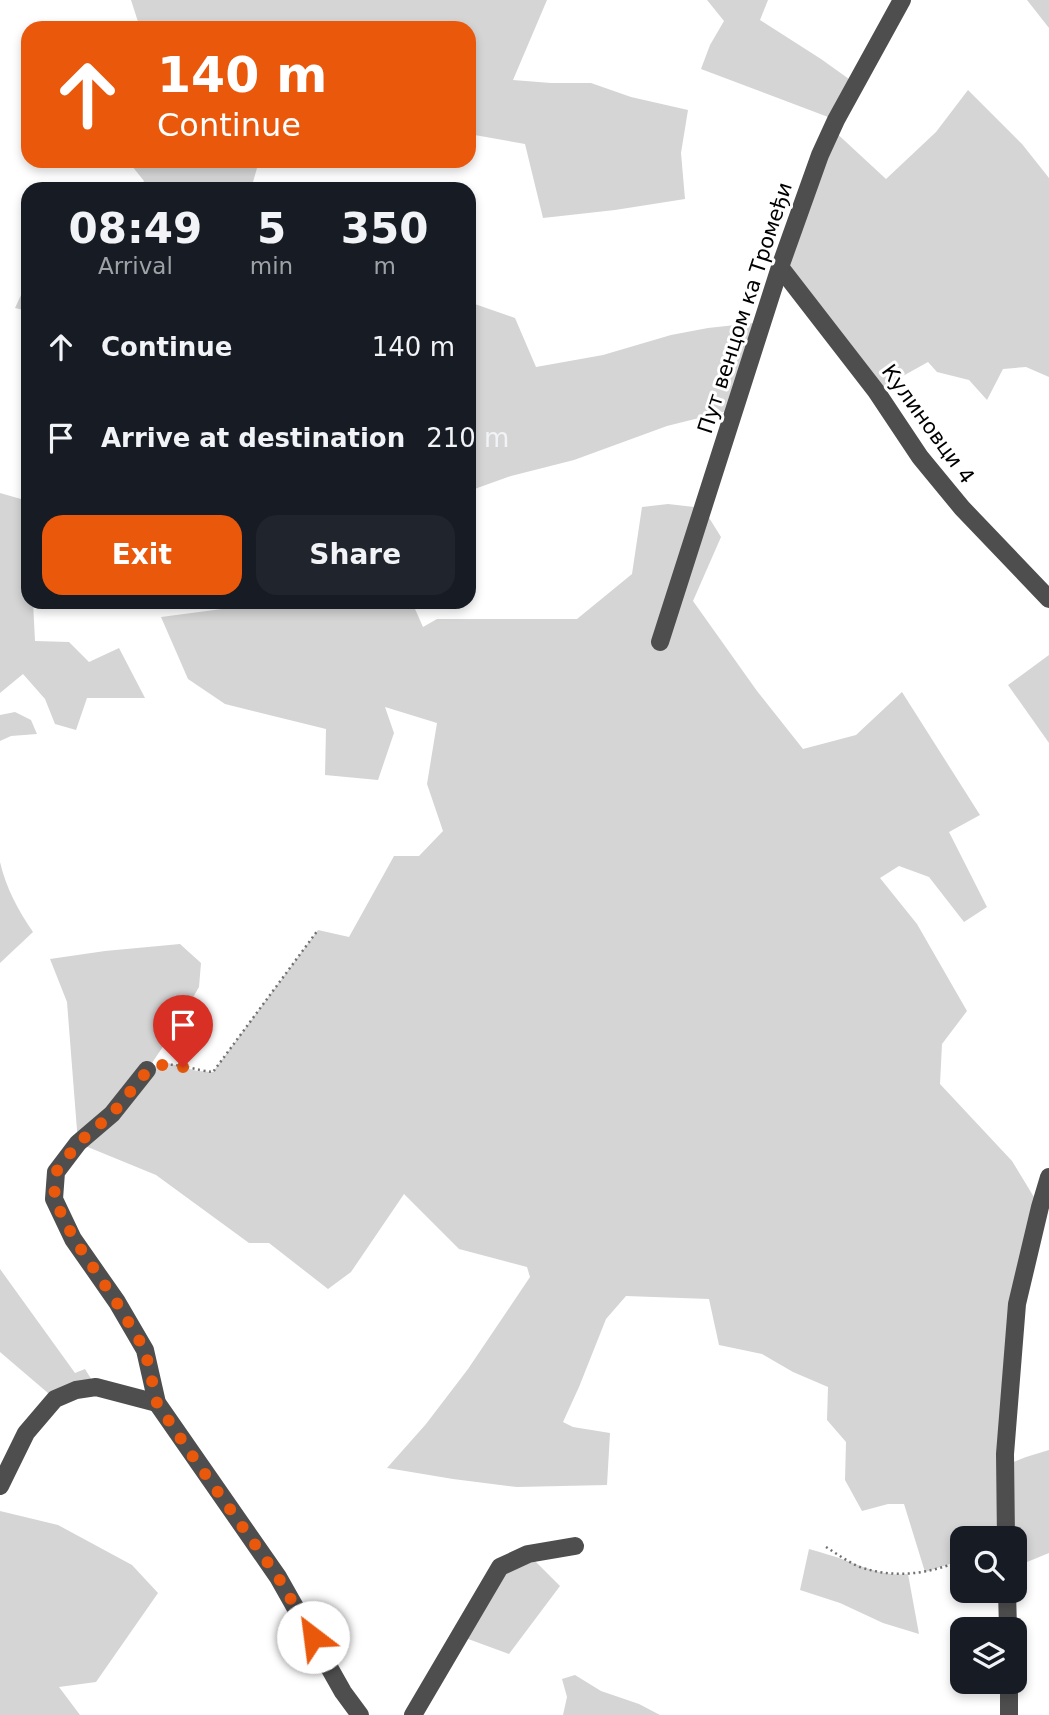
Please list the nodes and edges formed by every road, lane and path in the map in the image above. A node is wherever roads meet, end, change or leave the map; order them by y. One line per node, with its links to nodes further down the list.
1 (902, 0): 2 (street, Пут венцом ка Тромеђи)
2 (780, 267): 3 (street, Кулиновци 4); 4 (street, Пут венцом ка Тромеђи)
3 (1049, 599)
4 (660, 642)
5 (318, 930): 6 (path)
6 (148, 1070): 8 (street)
7 (1049, 1177): 10 (street)
8 (157, 1403): 9 (street); 15 (street)
9 (0, 1486)
10 (1006, 1526)
11 (575, 1545): 16 (street)
12 (826, 1547): 13 (path)
13 (950, 1564)
14 (1009, 1694): 17 (street)
15 (359, 1715)
16 (413, 1715)
17 (1009, 1715)

